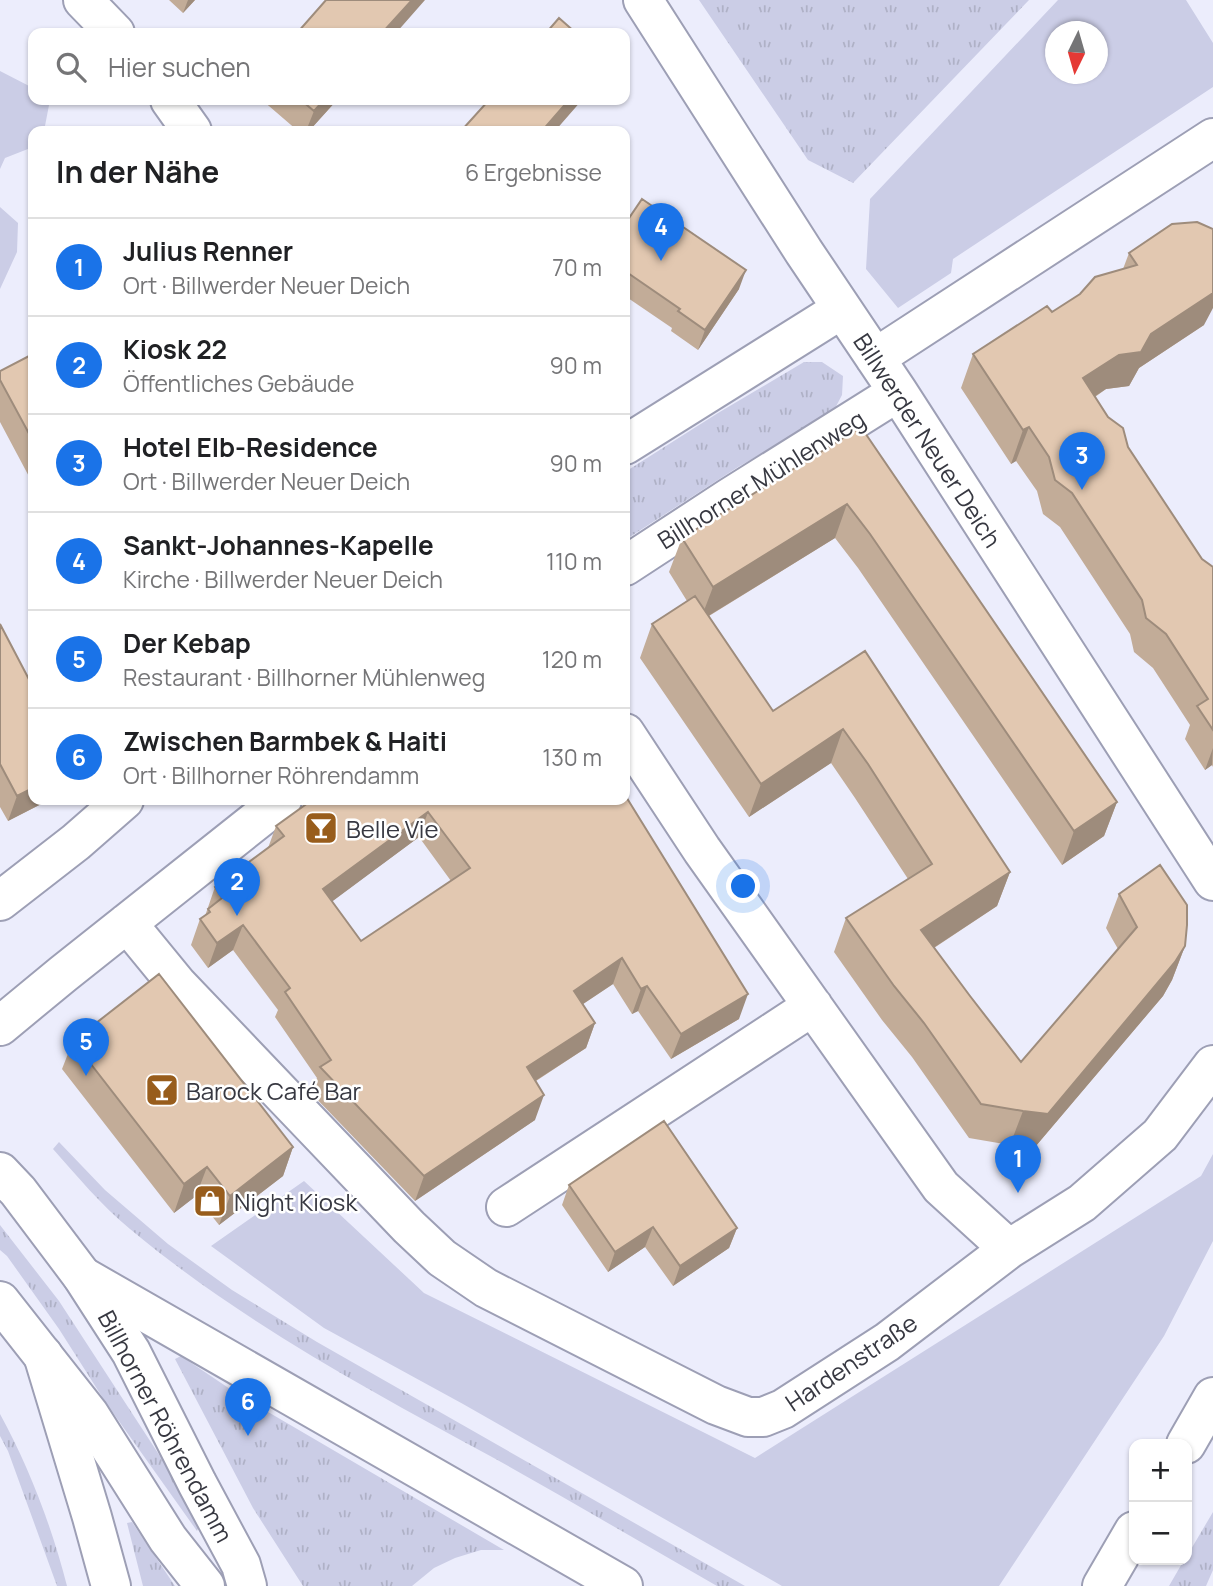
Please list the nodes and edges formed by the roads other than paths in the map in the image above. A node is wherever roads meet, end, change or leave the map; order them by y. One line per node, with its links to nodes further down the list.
1 (83, 0): 3 (main road)
2 (643, 0): 7 (main road, Billwerder Neuer Deich)
3 (111, 28)
4 (174, 105): 5 (main road)
5 (188, 126)
6 (1213, 138): 8 (main road)
7 (842, 309): 8 (main road, Billwerder Neuer Deich); 10 (main road)
8 (875, 358): 9 (main road, Billwerder Neuer Deich)
9 (898, 392): 11 (main road, Billhorner Mühlenweg); 15 (main road, Billwerder Neuer Deich)
10 (630, 442)
11 (630, 563)
12 (630, 741): 18 (main road)
13 (118, 805): 16 (main road)
14 (276, 805): 17 (main road)
15 (1213, 881)
16 (1, 898)
17 (127, 923): 19 (main road); 23 (main road, Hardenstraße)
18 (813, 1006): 22 (main road); 23 (main road)
19 (0, 1027)
20 (1213, 1065): 23 (main road)
21 (0, 1172): 24 (main road, Billhorner Röhrendamm)
22 (506, 1207)
23 (1009, 1249)
24 (82, 1276): 32 (main road, Billhorner Röhrendamm); 33 (main road)
25 (0, 1301): 26 (main road, Billhorner Röhrendamm)
26 (43, 1355): 30 (main road); 31 (main road, Billhorner Röhrendamm)
27 (1213, 1397): 28 (main road)
28 (1189, 1439)
29 (1129, 1540): 34 (main road)
30 (111, 1586)
31 (205, 1586)
32 (247, 1586)
33 (623, 1586)
34 (1102, 1586)

